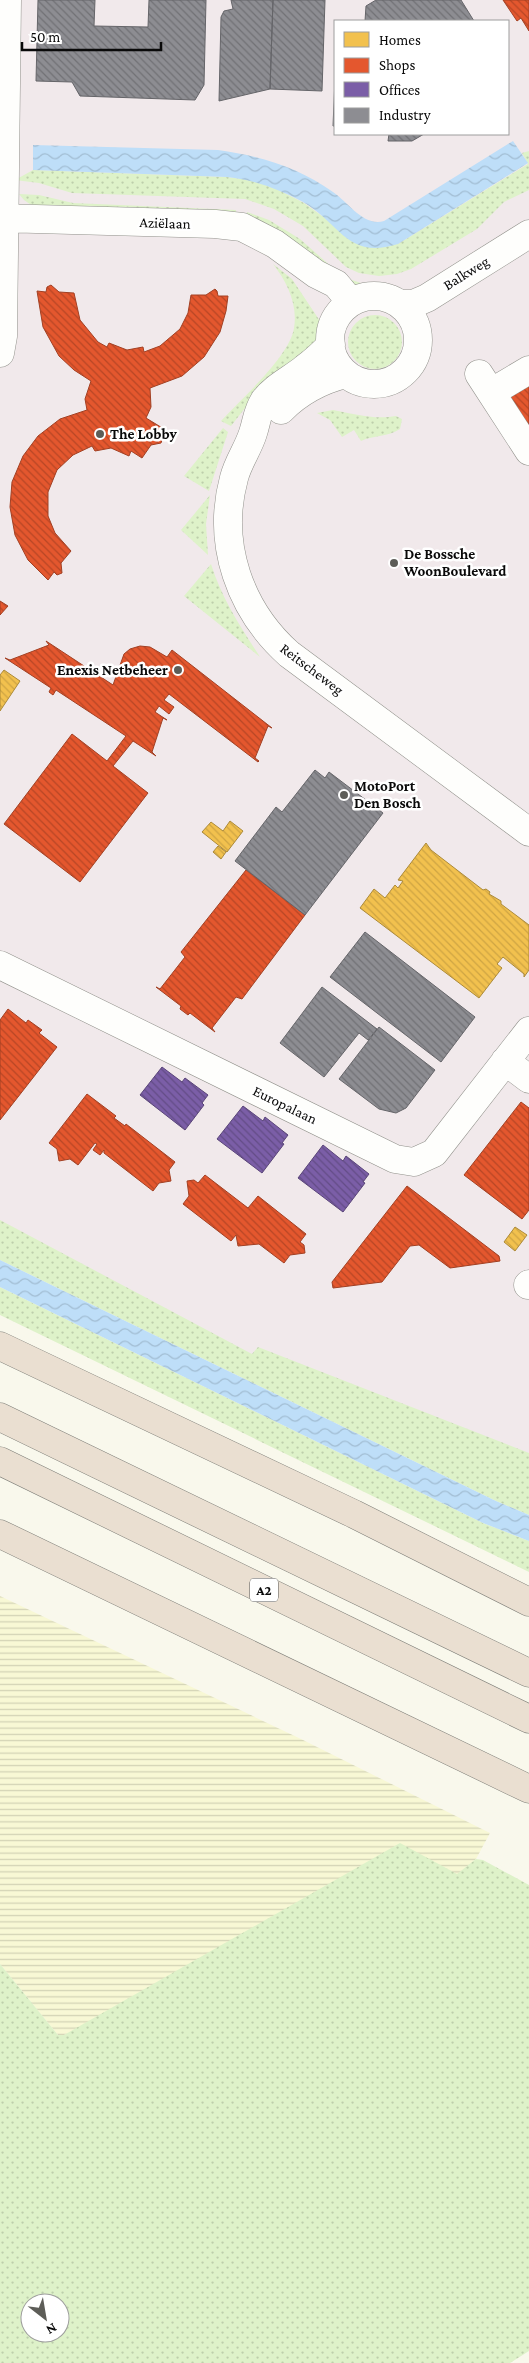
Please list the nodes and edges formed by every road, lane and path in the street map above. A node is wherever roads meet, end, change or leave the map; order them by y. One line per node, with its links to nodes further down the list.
1 (7, 0): 2 (street)
2 (2, 218): 6 (street, Aziëlaan); 9 (street)
3 (529, 234): 5 (street, Balkweg)
4 (529, 256): 7 (street, Balkweg)
5 (400, 304): 6 (street); 7 (street)
6 (343, 309): 8 (street)
7 (418, 333): 11 (street)
8 (330, 345): 11 (street); 12 (street, Reitscheweg)
9 (0, 353)
10 (529, 370): 13 (street)
11 (346, 374): 12 (street, Reitscheweg)
12 (253, 433): 14 (street, Reitscheweg)
13 (529, 451)
14 (529, 832)
15 (0, 964): 17 (street, Europalaan)
16 (529, 1031): 17 (street, Europalaan)
17 (506, 1061): 18 (street)
18 (529, 1079)
19 (0, 1346): 23 (highway)
20 (0, 1417): 24 (highway)
21 (0, 1461): 25 (highway, A2)
22 (0, 1534): 26 (highway)
23 (529, 1602)
24 (529, 1673)
25 (529, 1719)
26 (529, 1790)

